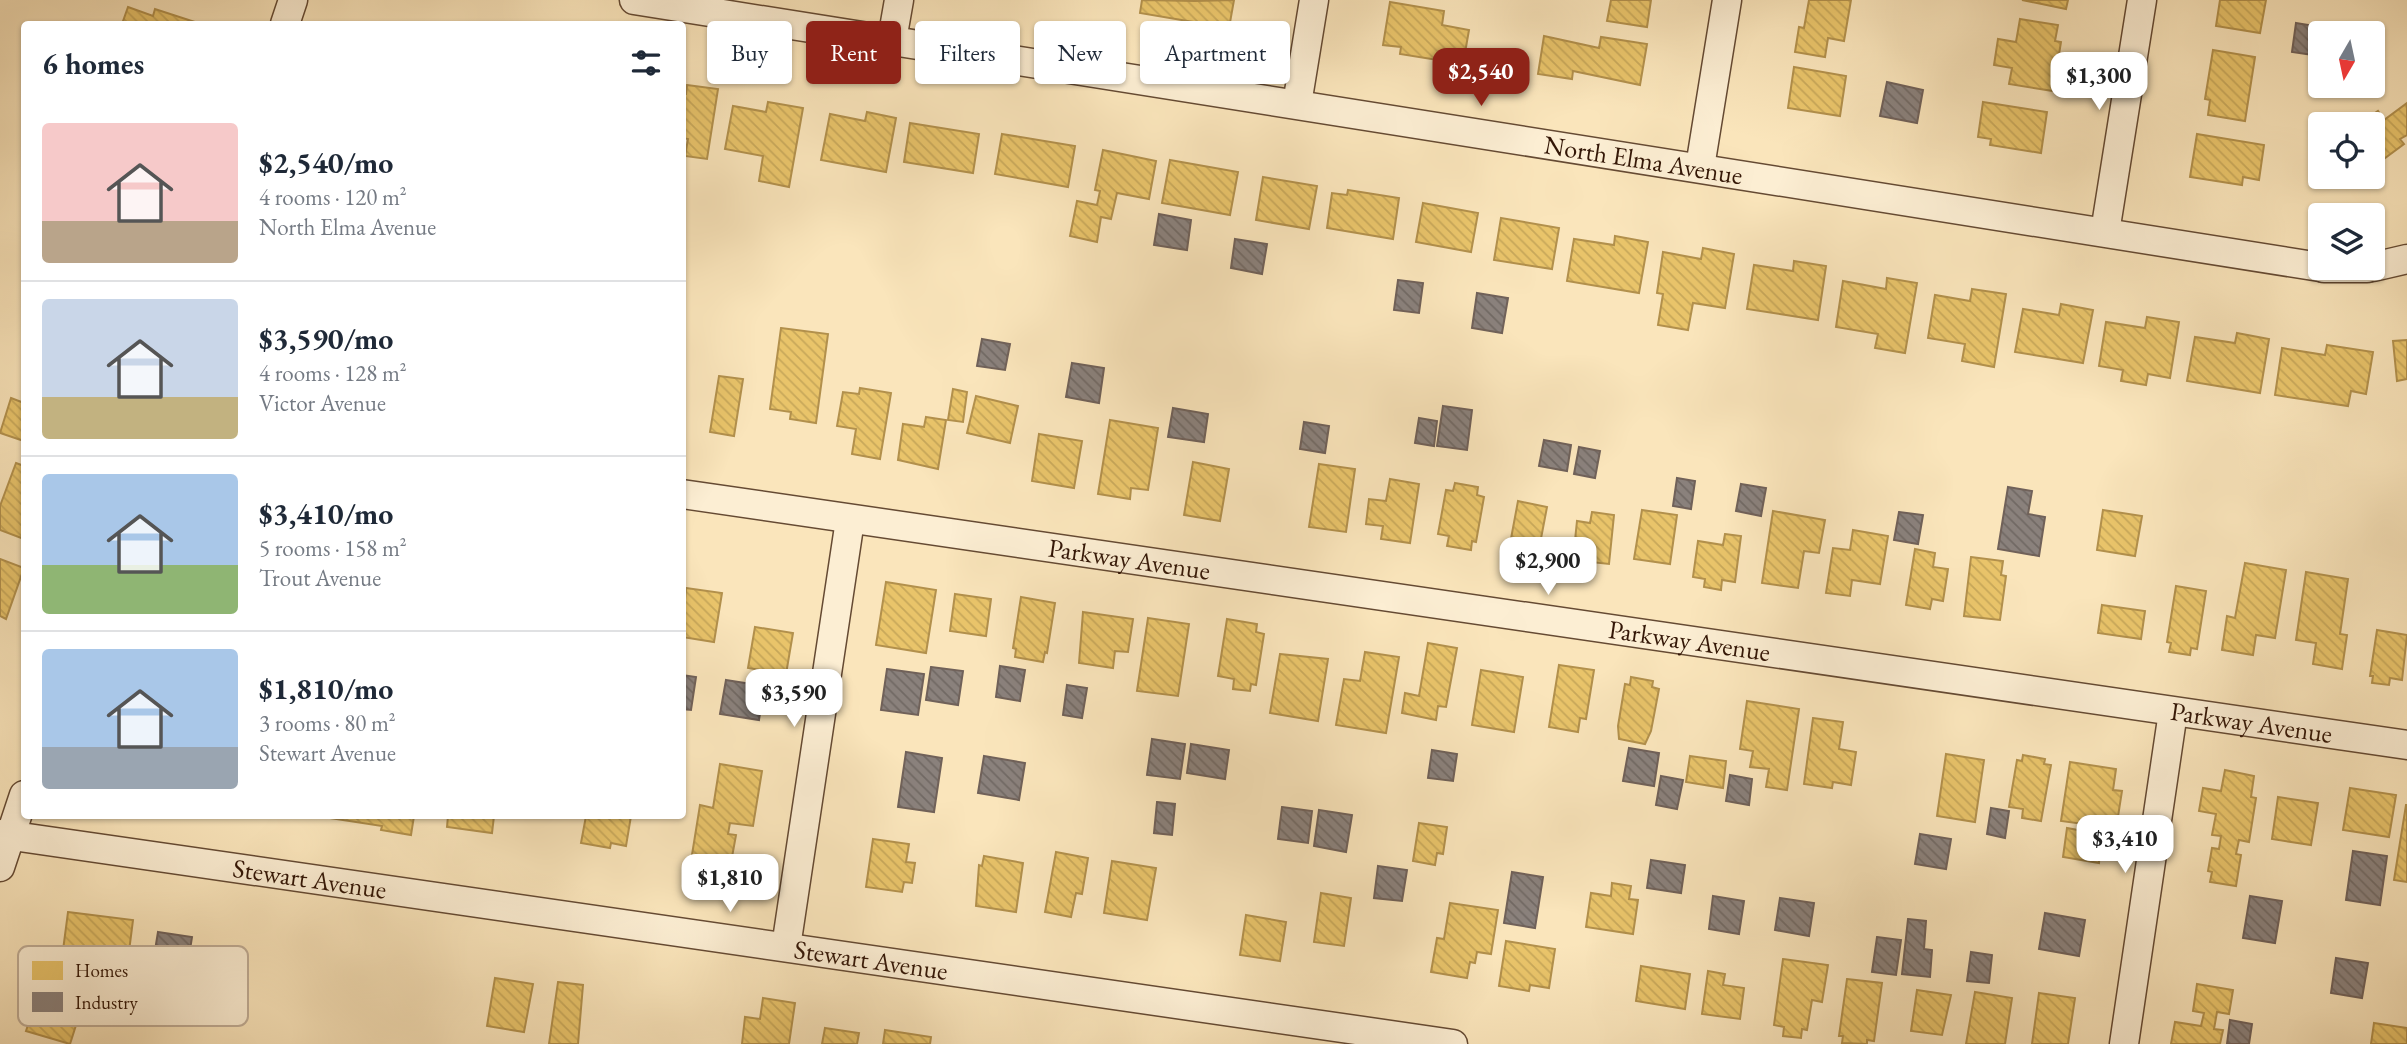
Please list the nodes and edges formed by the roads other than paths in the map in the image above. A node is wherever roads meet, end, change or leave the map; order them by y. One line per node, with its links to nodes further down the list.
1 (293, 0): 7 (street)
2 (634, 0): 9 (street, North Elma Avenue)
3 (899, 0): 8 (street)
4 (1314, 0): 11 (street)
5 (1727, 0): 12 (street)
6 (2142, 0): 13 (street)
7 (286, 21)
8 (895, 21)
9 (806, 27)
10 (901, 41): 11 (street, North Elma Avenue)
11 (1297, 104): 12 (street, North Elma Avenue)
12 (1700, 167): 13 (street, North Elma Avenue)
13 (2105, 232): 16 (street, North Elma Avenue)
14 (2407, 259): 15 (street)
15 (2385, 264)
16 (2308, 265)
17 (686, 495): 18 (street, Parkway Avenue)
18 (850, 520): 19 (street, Parkway Avenue); 24 (street)
19 (2174, 712): 20 (street, Parkway Avenue); 26 (street)
20 (2407, 745)
21 (21, 801): 22 (street)
22 (5, 834): 23 (street); 24 (street, Stewart Avenue)
23 (0, 867)
24 (786, 947): 25 (street, Stewart Avenue)
25 (1453, 1044)
26 (2124, 1044)

